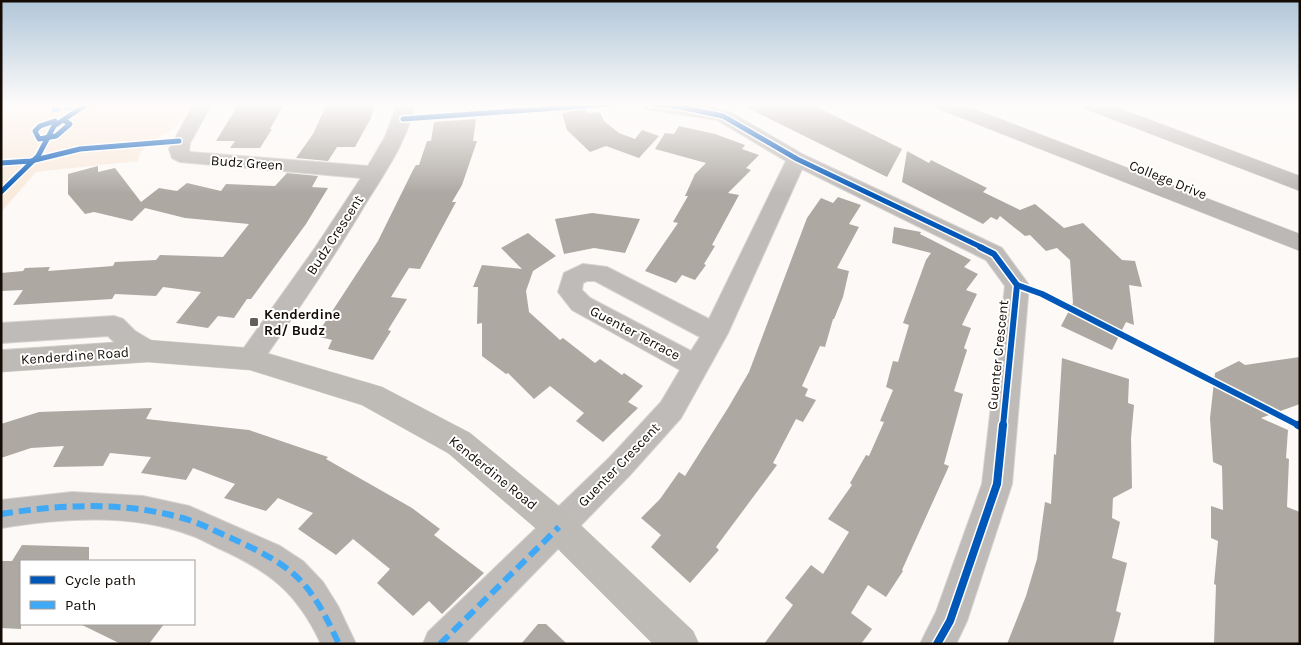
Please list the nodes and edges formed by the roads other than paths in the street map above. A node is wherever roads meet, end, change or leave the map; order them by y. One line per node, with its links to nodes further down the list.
1 (185, 134): 10 (street, Budz Green)
2 (395, 134): 10 (street, Budz Crescent)
3 (754, 134): 8 (street)
4 (1020, 134): 13 (highway)
5 (1056, 134): 12 (highway, College Drive)
6 (1168, 134): 9 (highway)
7 (1173, 134): 9 (highway)
8 (797, 159): 15 (street, Guenter Crescent); 25 (street, Guenter Crescent)
9 (1236, 160): 11 (highway)
10 (374, 173): 17 (street, Budz Crescent)
11 (1300, 184)
12 (1300, 234)
13 (1300, 243)
14 (1, 333): 16 (street, Kenderdine Road)
15 (715, 333): 19 (street, Guenter Crescent); 19 (street, Guenter Terrace)
16 (148, 351): 17 (street, Kenderdine Road); 18 (street, Kenderdine Road)
17 (250, 359): 21 (street, Kenderdine Road)
18 (1, 361)
19 (696, 366): 21 (street, Guenter Crescent)
20 (1, 514): 22 (street)
21 (559, 527): 23 (street, Guenter Crescent); 24 (street, Kenderdine Road)
22 (339, 644)
23 (440, 644)
24 (680, 644)
25 (937, 644)

